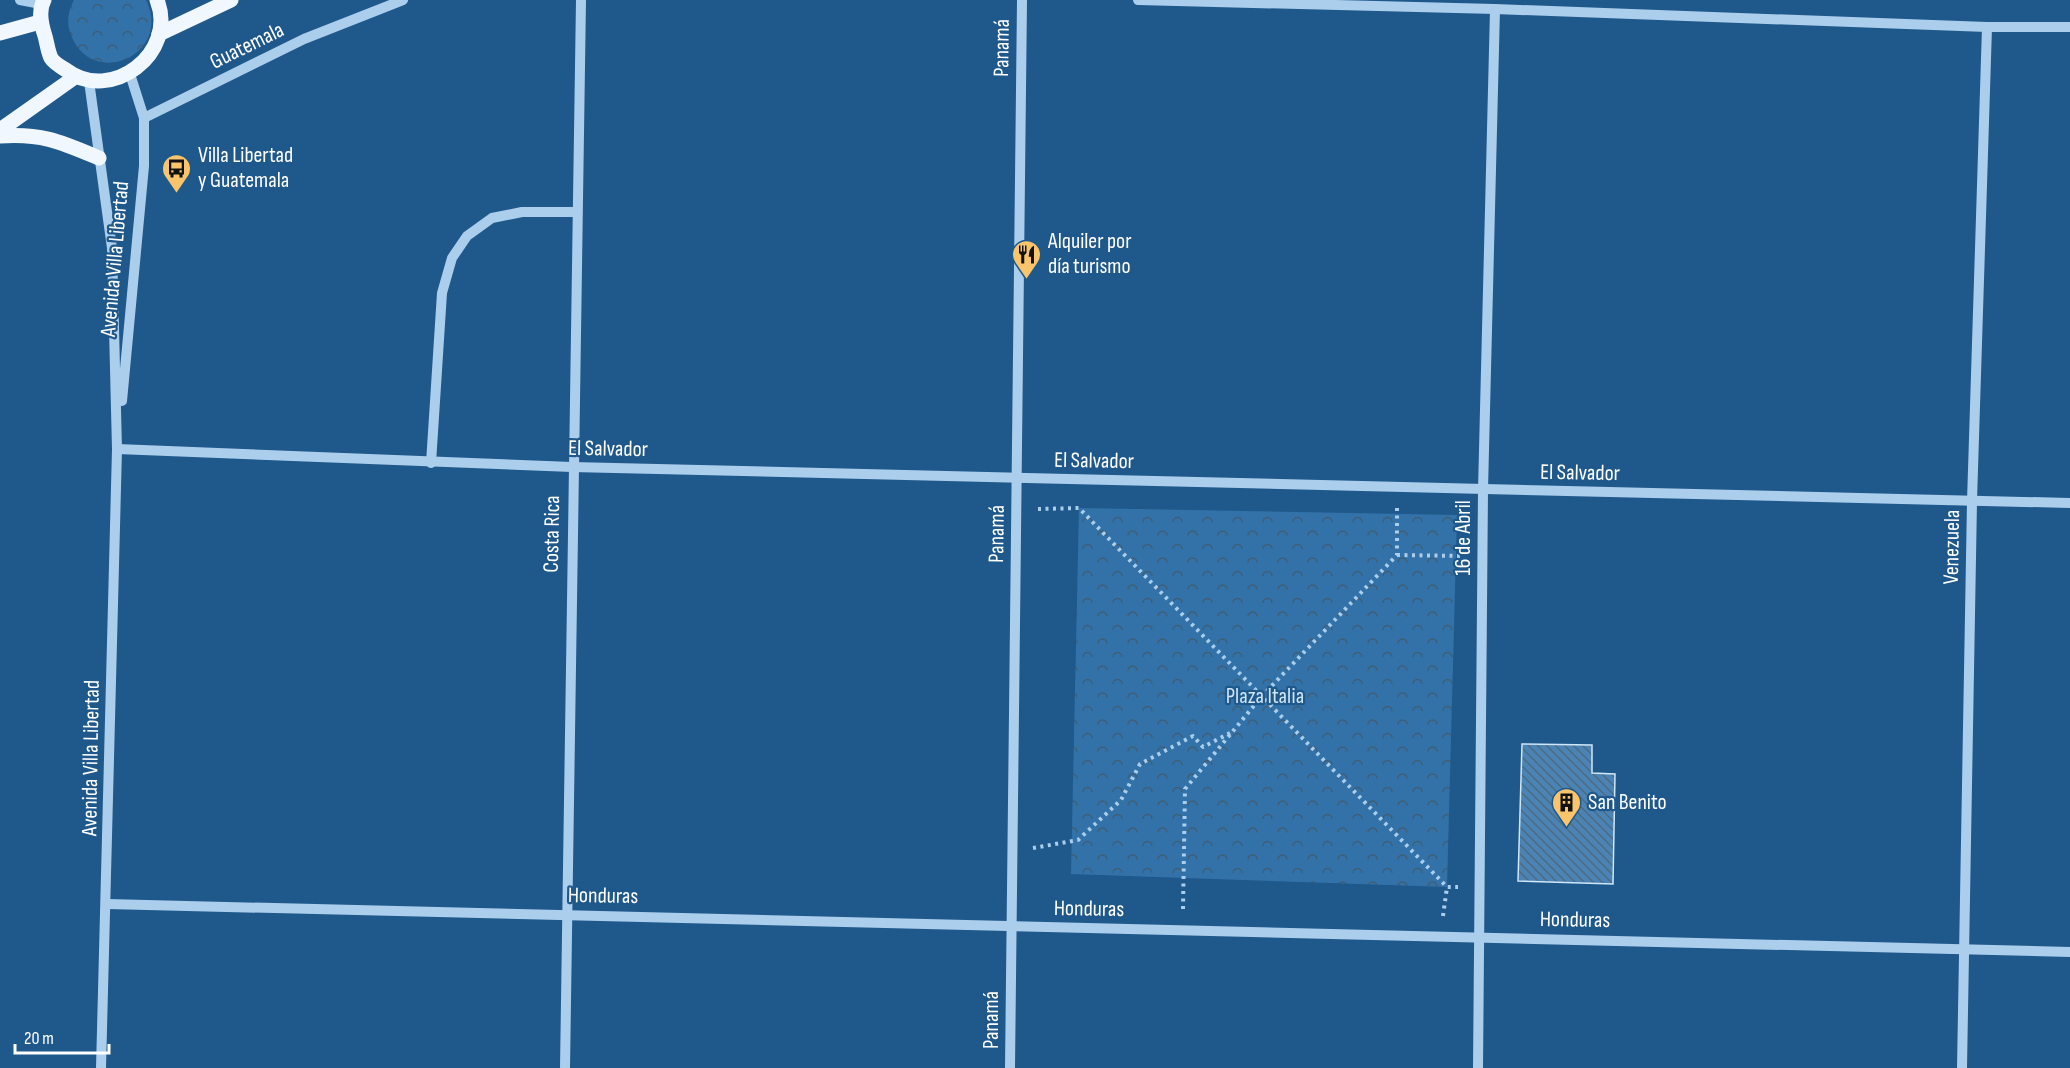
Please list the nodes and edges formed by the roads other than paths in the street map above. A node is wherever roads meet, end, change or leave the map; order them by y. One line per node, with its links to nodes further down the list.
1 (20, 0): 8 (street)
2 (157, 0): 14 (main road)
3 (231, 0): 14 (main road)
4 (403, 0): 17 (street, Guatemala)
5 (581, 0): 21 (street, Costa Rica)
6 (1022, 0): 25 (street, Panamá)
7 (1138, 0): 9 (street)
8 (43, 2): 10 (main road)
9 (1495, 9): 11 (street); 26 (street, 16 de Abril)
10 (40, 22): 13 (main road); 16 (main road)
11 (1987, 27): 12 (street); 27 (street, Venezuela)
12 (2070, 27)
13 (0, 33)
14 (159, 34): 15 (main road)
15 (130, 74): 16 (main road); 17 (street, Avenida Villa Libertad)
16 (82, 79): 18 (main road); 20 (street, Avenida Villa Libertad)
17 (144, 118): 22 (street, Avenida Villa Libertad)
18 (0, 130)
19 (0, 136): 20 (main road)
20 (99, 158): 22 (street, Avenida Villa Libertad)
21 (577, 212): 23 (street); 24 (street, Costa Rica)
22 (117, 449): 23 (street, El Salvador); 29 (street, Avenida Villa Libertad)
23 (431, 463): 24 (street, El Salvador)
24 (572, 467): 25 (street, El Salvador); 30 (street, Costa Rica)
25 (1017, 478): 26 (street, El Salvador); 31 (street, Panamá)
26 (1483, 490): 27 (street, El Salvador); 32 (street, 16 de Abril)
27 (1972, 501): 28 (street, El Salvador); 33 (street, Venezuela)
28 (2070, 503)
29 (107, 904): 30 (street, Honduras); 35 (street, Avenida Villa Libertad)
30 (567, 915): 31 (street, Honduras); 36 (street, Costa Rica)
31 (1011, 926): 32 (street, Honduras); 37 (street, Panamá)
32 (1479, 938): 33 (street, Honduras); 38 (street, 16 de Abril)
33 (1966, 948): 34 (street, Honduras); 39 (street, Venezuela)
34 (2070, 952)
35 (101, 1068)
36 (564, 1068)
37 (1010, 1068)
38 (1478, 1068)
39 (1962, 1068)

